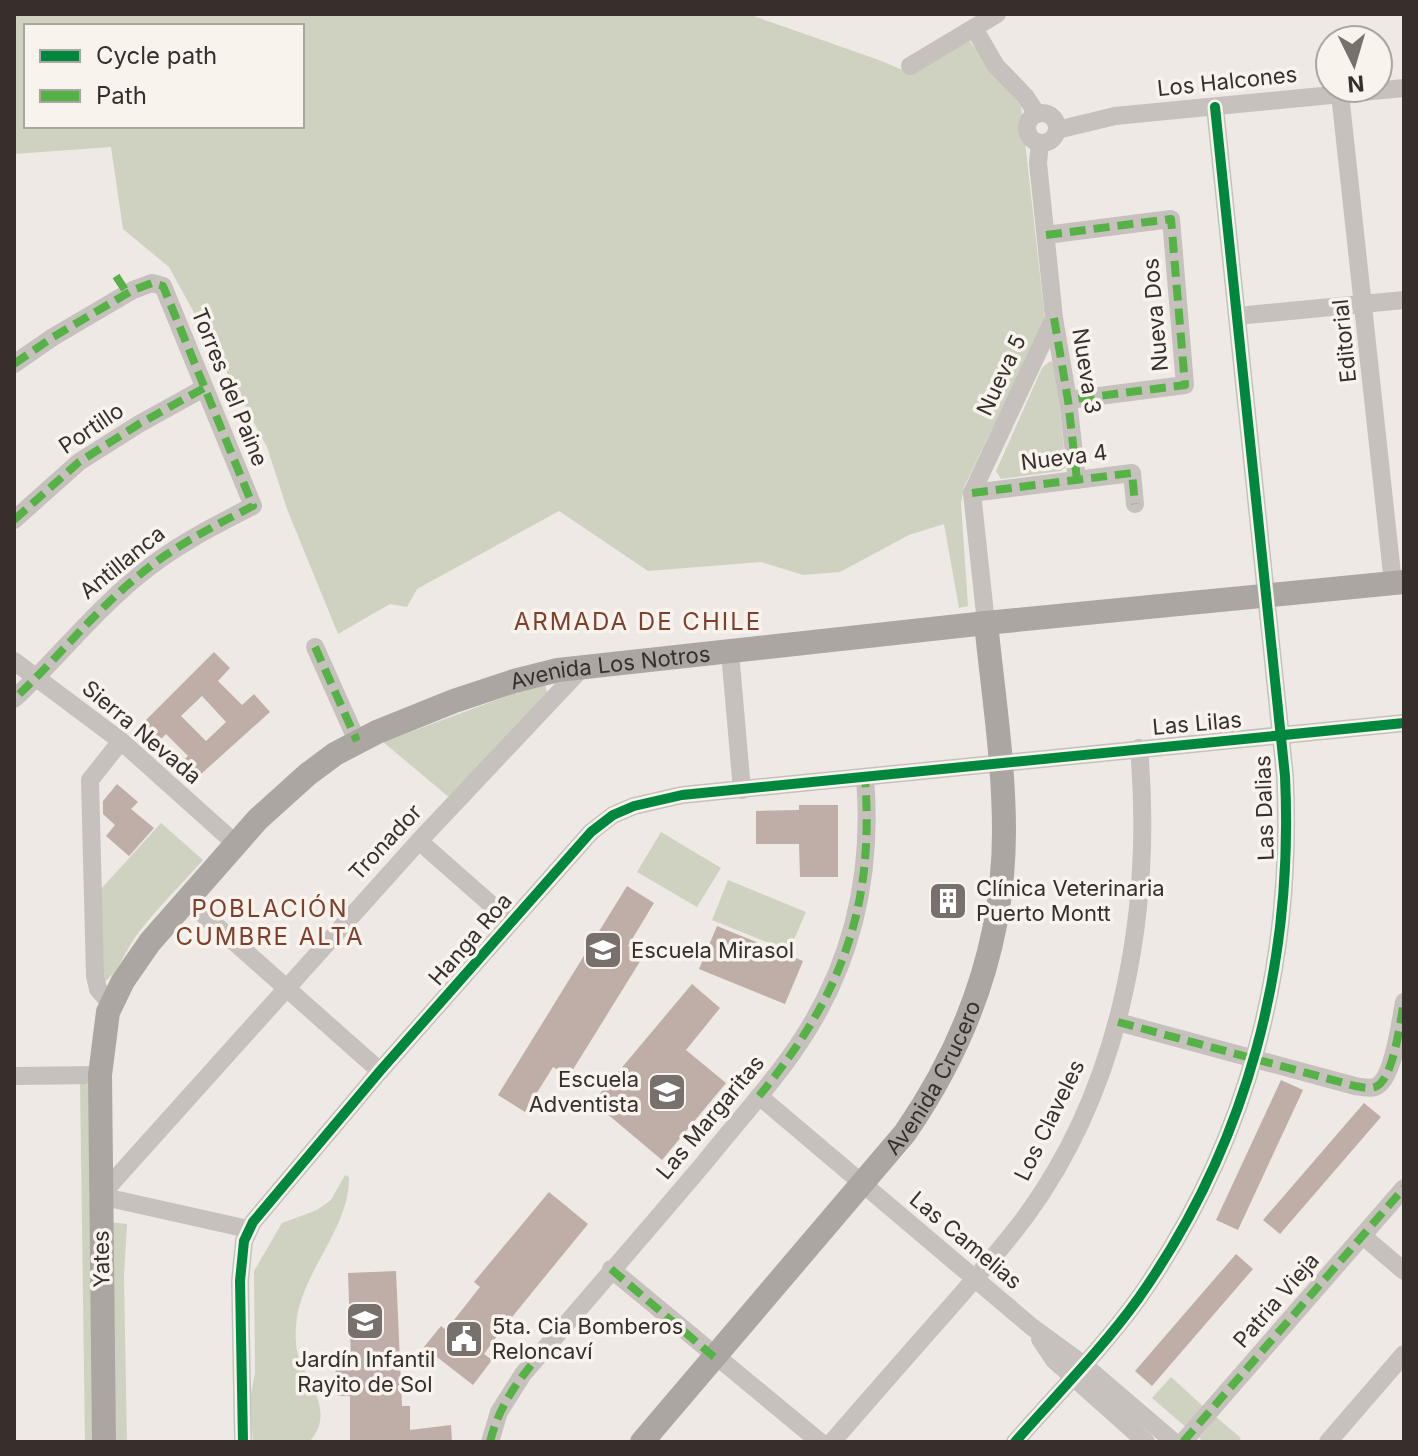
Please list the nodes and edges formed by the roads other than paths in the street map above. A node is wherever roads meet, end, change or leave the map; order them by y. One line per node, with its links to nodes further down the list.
1 (997, 14): 2 (street)
2 (974, 28): 3 (street); 7 (street)
3 (910, 66)
4 (1314, 97): 6 (street, Los Halcones)
5 (1341, 104): 12 (street, Editorial)
6 (1215, 107): 8 (street, Los Halcones); 13 (street, Las Dalias)
7 (1037, 114): 8 (street); 9 (street)
8 (1057, 130): 9 (street)
9 (1040, 143): 10 (street, Nueva 5)
10 (1046, 235): 14 (street, Nueva 5); 17 (street, Nueva Dos)
11 (1404, 300): 12 (street)
12 (1364, 303): 13 (street); 23 (street, Editorial)
13 (1237, 316): 24 (street, Las Dalias)
14 (1054, 318): 17 (street, Nueva 3); 19 (street, Nueva 5)
15 (14, 364): 16 (street, Torres del Paine)
16 (204, 388): 21 (street, Torres del Paine); 22 (street, Portillo)
17 (1068, 400): 18 (street, Nueva 3)
18 (1077, 480): 19 (street, Nueva 4); 20 (street, Nueva 4)
19 (972, 493): 25 (street)
20 (1135, 504)
21 (253, 506): 30 (street, Antillanca)
22 (14, 520)
23 (1399, 582): 24 (main road, Avenida Los Notros)
24 (1267, 595): 25 (main road, Avenida Los Notros); 33 (street, Las Dalias)
25 (986, 623): 27 (main road, Avenida Los Notros); 37 (main road, Avenida Crucero)
26 (315, 647): 35 (street)
27 (730, 652): 29 (main road, Avenida Los Notros); 39 (street)
28 (14, 661): 30 (street, Sierra Nevada)
29 (582, 668): 35 (main road, Avenida Los Notros); 40 (street, Tronador)
30 (38, 677): 31 (street, Antillanca); 34 (street, Sierra Nevada)
31 (14, 699)
32 (1402, 723): 33 (street, Las Lilas)
33 (1281, 735): 36 (street, Las Lilas); 48 (street, Las Dalias)
34 (121, 741): 41 (street, Sierra Nevada); 46 (street)
35 (357, 741): 41 (main road, Avenida Los Notros)
36 (1139, 748): 37 (street, Las Lilas); 47 (street, Los Claveles)
37 (999, 765): 38 (street, Hanga Roa); 53 (main road, Avenida Crucero)
38 (865, 778): 39 (street, Hanga Roa); 52 (street, Las Margaritas)
39 (742, 790): 43 (street, Hanga Roa)
40 (419, 841): 43 (street); 44 (street, Tronador)
41 (236, 844): 42 (main road, Avenida Los Notros)
42 (187, 900): 44 (street); 46 (main road, Avenida Los Notros)
43 (511, 922): 49 (street, Hanga Roa)
44 (285, 987): 49 (street); 55 (street, Tronador)
45 (1404, 1002): 48 (street)
46 (111, 1004): 50 (main road, Avenida Los Notros)
47 (1118, 1022): 48 (street); 60 (street, Los Claveles)
48 (1254, 1059): 63 (street, Las Dalias)
49 (380, 1071): 56 (street, Hanga Roa)
50 (100, 1075): 51 (street); 55 (main road, Yates)
51 (14, 1076)
52 (759, 1096): 53 (street, Las Camelias); 58 (street, Las Margaritas)
53 (864, 1184): 60 (street, Las Camelias); 62 (main road, Avenida Crucero)
54 (1404, 1188): 57 (street, Patria Vieja)
55 (100, 1196): 56 (street); 64 (main road, Yates)
56 (248, 1229): 65 (street, Hanga Roa)
57 (1363, 1236): 59 (street); 73 (street, Patria Vieja)
58 (611, 1269): 62 (street); 66 (street, Las Margaritas)
59 (1404, 1271)
60 (975, 1279): 63 (street, Las Camelias); 69 (street, Los Claveles)
61 (1404, 1354): 74 (street)
62 (714, 1357): 67 (main road, Avenida Crucero); 68 (street)
63 (1078, 1371): 70 (street, Las Dalias); 71 (street, Las Camelias); 72 (street, Las Camelias)
64 (104, 1442)
65 (243, 1442)
66 (490, 1442)
67 (642, 1442)
68 (820, 1442)
69 (832, 1442)
70 (1015, 1442)
71 (1146, 1442)
72 (1174, 1442)
73 (1183, 1442)
74 (1328, 1442)

